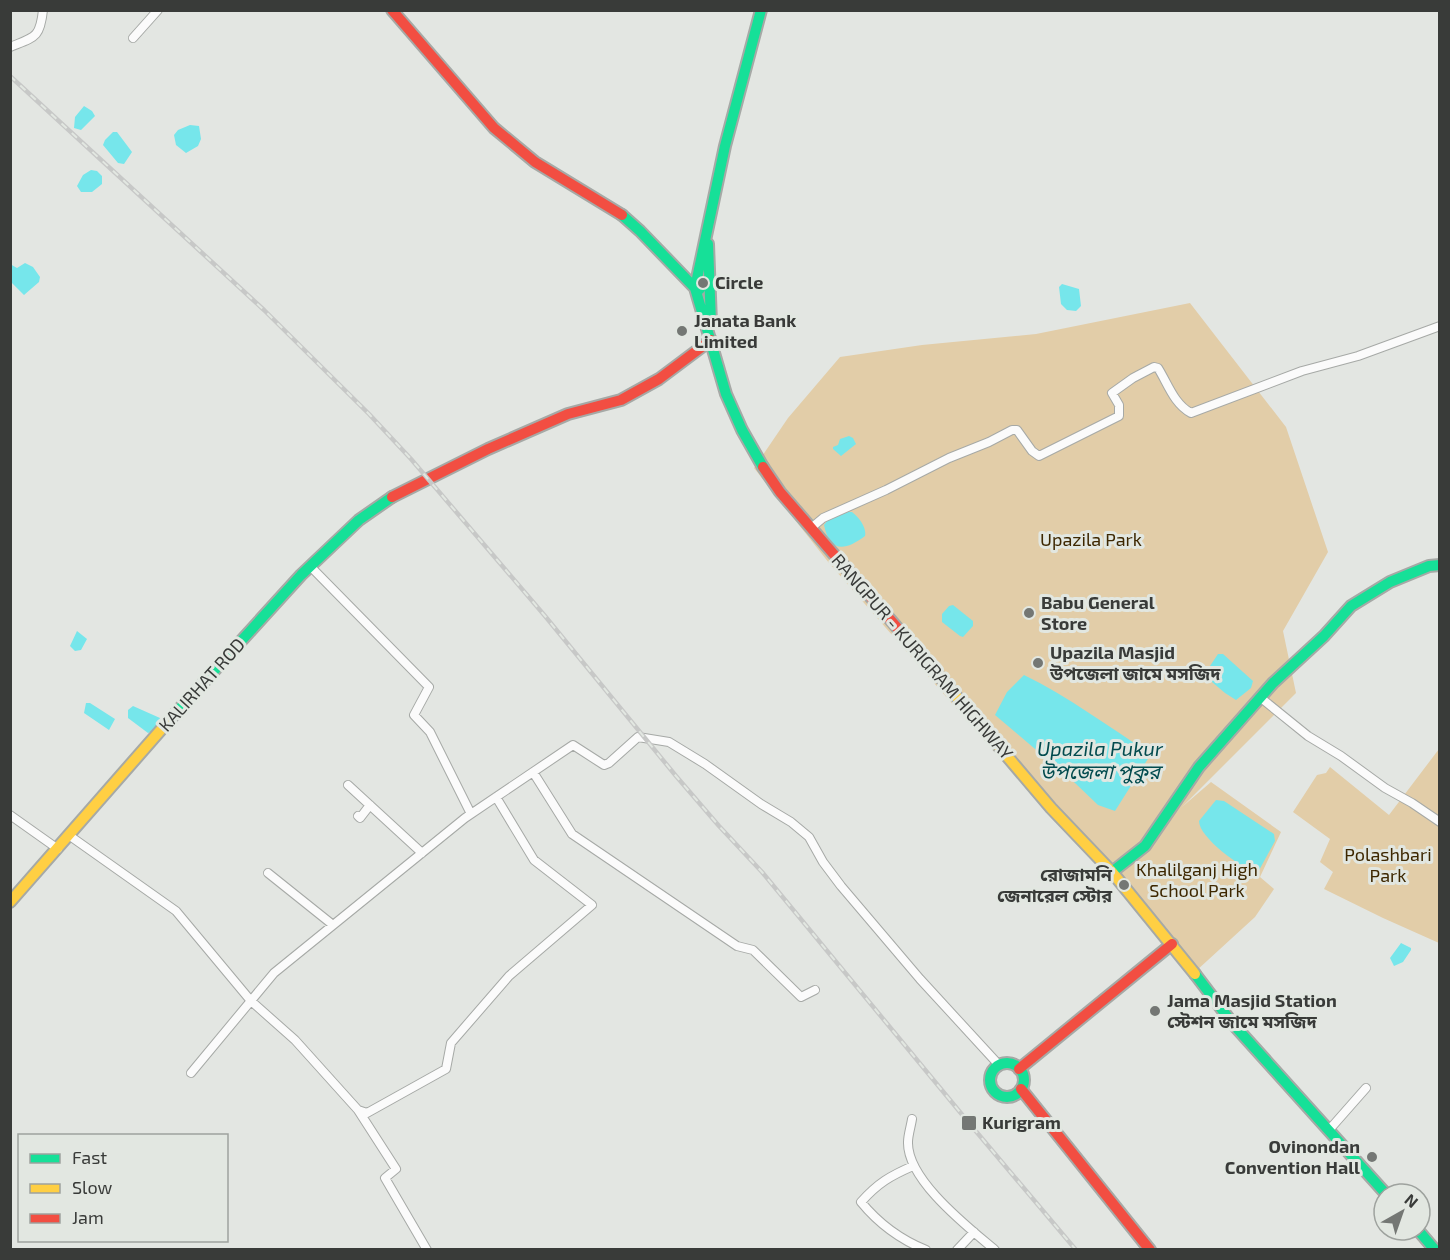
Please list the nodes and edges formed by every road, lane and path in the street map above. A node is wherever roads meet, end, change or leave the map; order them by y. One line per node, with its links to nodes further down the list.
1 (43, 10): 6 (street)
2 (158, 10): 5 (street)
3 (392, 10): 8 (main road)
4 (761, 10): 7 (main road)
5 (133, 38)
6 (10, 46)
7 (707, 233): 9 (main road); 10 (main road)
8 (676, 268): 9 (main road); 11 (main road)
9 (697, 273): 10 (main road); 11 (main road)
10 (710, 276): 12 (main road)
11 (695, 288): 12 (main road); 14 (main road, RANGPUR - KURIGRAM HIGHWAY)
12 (711, 293): 14 (main road)
13 (1440, 326): 15 (street)
14 (711, 340): 15 (main road, RANGPUR - KURIGRAM HIGHWAY); 17 (main road, KALIRHAT ROD)
15 (811, 528): 30 (main road, RANGPUR - KURIGRAM HIGHWAY)
16 (1440, 565): 18 (main road)
17 (310, 566): 23 (street); 27 (main road, KALIRHAT ROD)
18 (1261, 698): 26 (street); 30 (main road)
19 (533, 772): 21 (street); 35 (street); 37 (street)
20 (348, 785): 22 (street)
21 (496, 797): 23 (street); 42 (street)
22 (370, 805): 25 (street); 29 (street)
23 (471, 814): 29 (street)
24 (10, 815): 28 (street)
25 (358, 816)
26 (1440, 822)
27 (70, 836): 28 (main road, KALIRHAT ROD); 36 (street)
28 (58, 849): 32 (main road, KALIRHAT ROD)
29 (422, 853): 33 (street)
30 (1112, 872): 34 (main road, RANGPUR - KURIGRAM HIGHWAY)
31 (268, 873): 33 (street)
32 (10, 902)
33 (333, 925): 36 (street)
34 (1172, 944): 38 (main road); 44 (main road, RANGPUR - KURIGRAM HIGHWAY)
35 (815, 990)
36 (251, 1001): 39 (street); 42 (street)
37 (999, 1065): 38 (main road); 41 (main road)
38 (1019, 1069): 41 (main road)
39 (191, 1072)
40 (1366, 1088): 44 (street)
41 (1021, 1089): 52 (main road)
42 (358, 1110): 48 (street)
43 (912, 1119): 45 (street)
44 (1329, 1130): 46 (main road, RANGPUR - KURIGRAM HIGHWAY)
45 (914, 1166): 47 (street); 49 (street)
46 (1375, 1182)
47 (974, 1232): 50 (street); 51 (street)
48 (427, 1250)
49 (926, 1250)
50 (957, 1250)
51 (995, 1250)
52 (1150, 1250)

